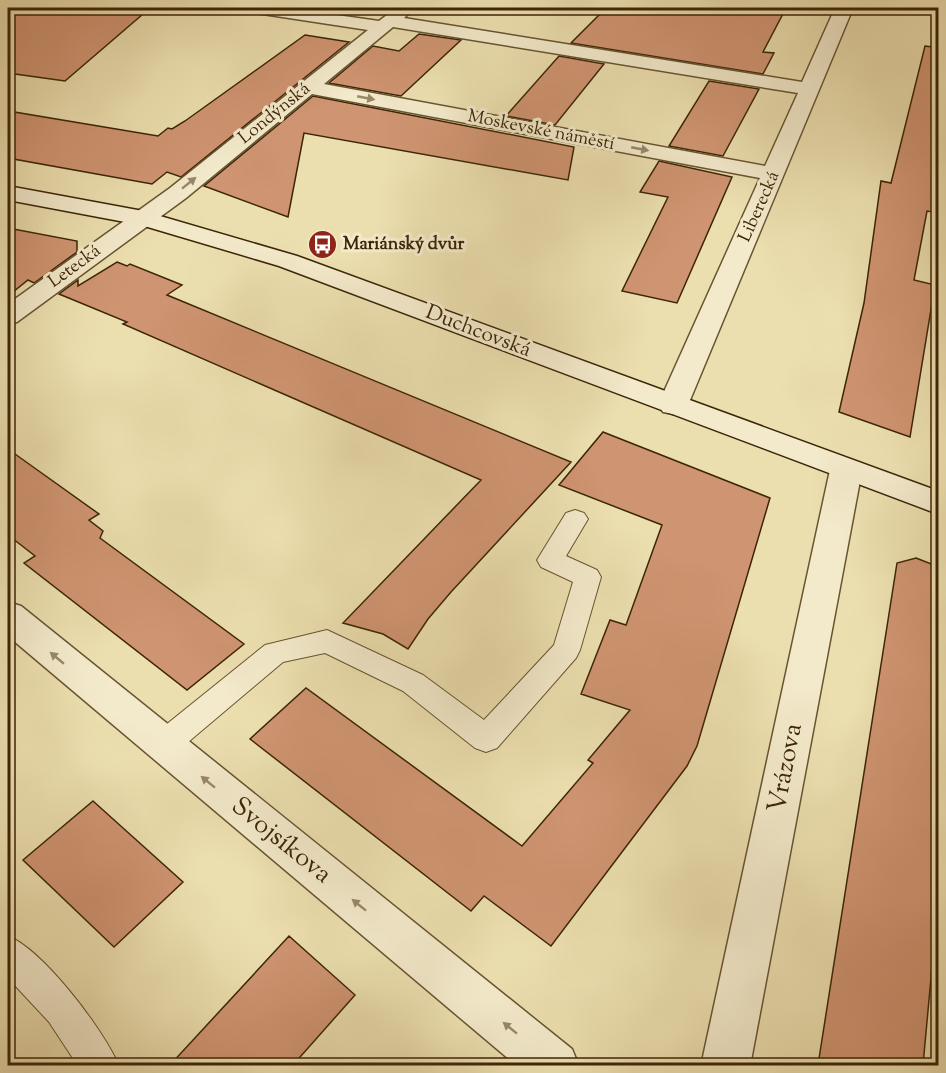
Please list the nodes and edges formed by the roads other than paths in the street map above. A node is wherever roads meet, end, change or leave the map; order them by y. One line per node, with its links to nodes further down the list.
1 (256, 8): 4 (street)
2 (406, 8): 4 (street, Londýnská)
3 (844, 8): 6 (street, Liberecká)
4 (385, 24): 5 (street, Londýnská); 6 (street)
5 (308, 87): 7 (street, Moskevské náměstí, one-way to 7); 9 (street, Londýnská, one-way to 5)
6 (810, 89): 7 (street, Liberecká)
7 (774, 174): 11 (street, Liberecká)
8 (8, 193): 9 (street, Duchcovská)
9 (143, 218): 10 (street, Letecká); 11 (street, Duchcovská)
10 (8, 316)
11 (673, 405): 12 (street, Duchcovská)
12 (846, 470): 13 (street, Duchcovská); 20 (street, Vrázova)
13 (939, 503)
14 (575, 519): 16 (lane)
15 (8, 616): 16 (street, Svojsíkova, one-way to 15)
16 (163, 745): 19 (street, Svojsíkova, one-way to 16)
17 (8, 953): 18 (lane)
18 (100, 1065)
19 (555, 1065)
20 (725, 1065)

